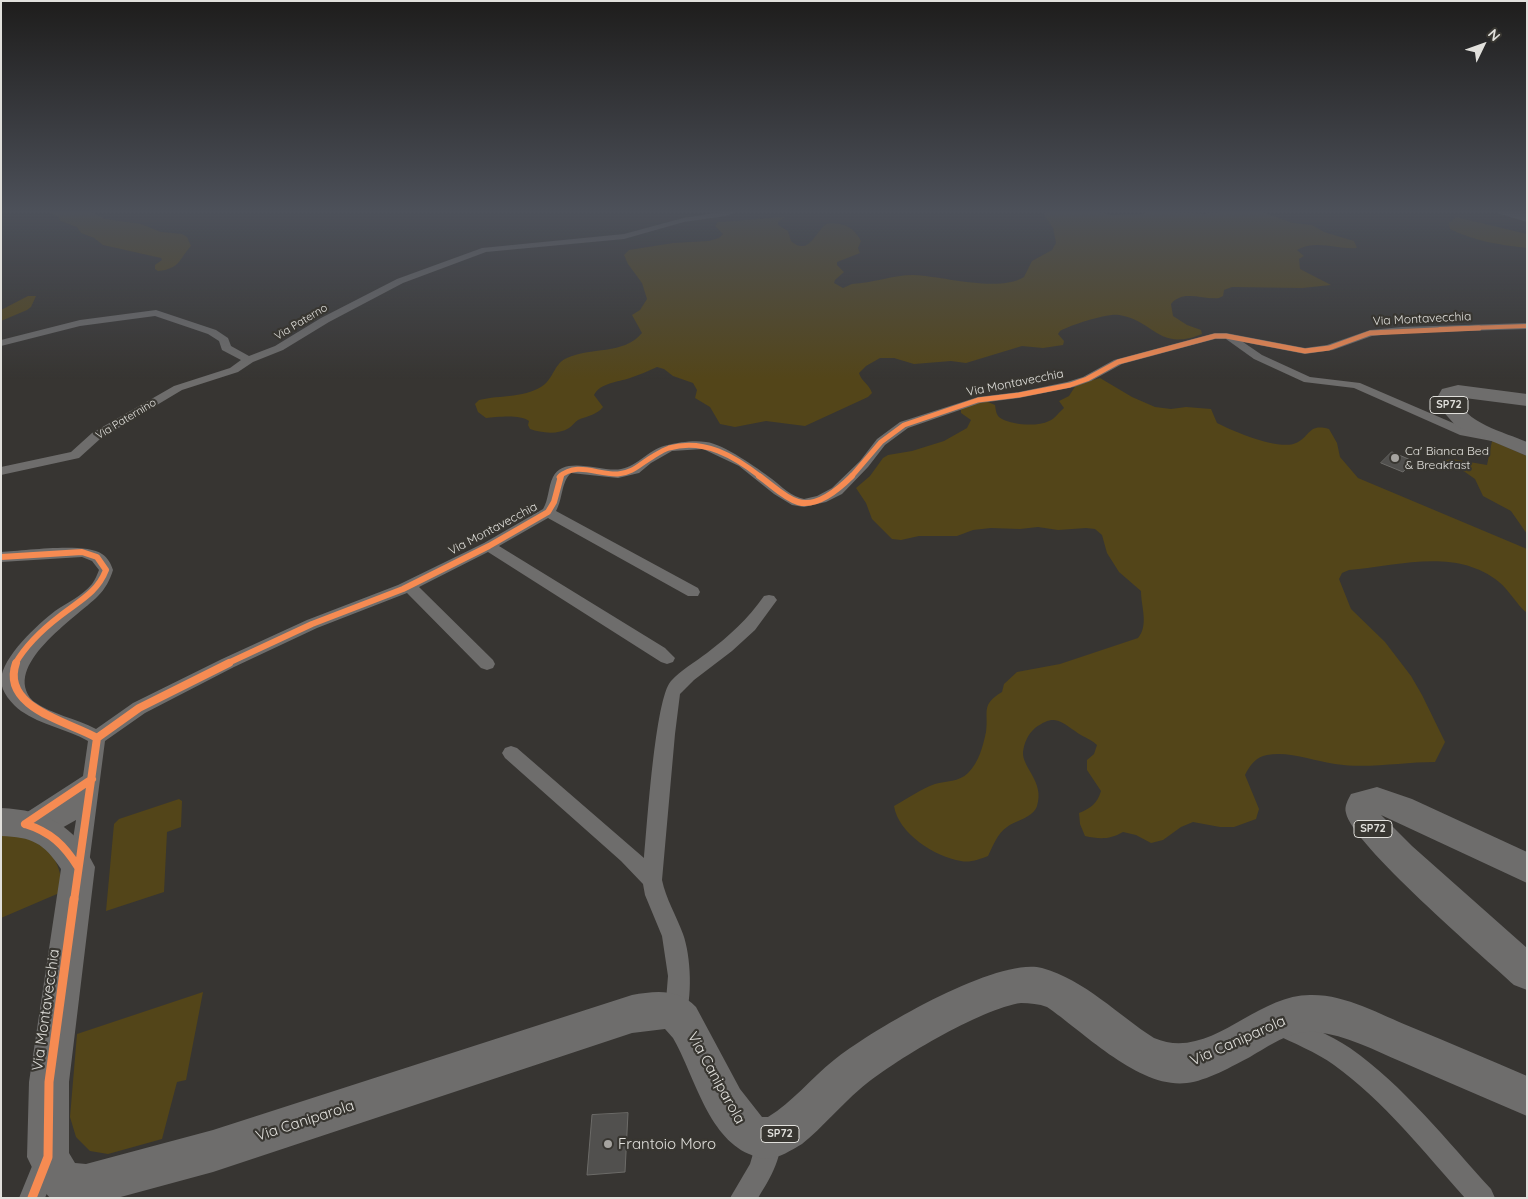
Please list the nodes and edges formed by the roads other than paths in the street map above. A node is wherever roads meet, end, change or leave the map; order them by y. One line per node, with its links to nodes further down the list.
1 (439, 267): 5 (street, Via Paterno)
2 (1526, 326): 3 (street, Via Montavecchia)
3 (1226, 336): 7 (street); 10 (street, Via Montavecchia)
4 (1, 343): 5 (street)
5 (249, 360): 9 (street, Via Paternino)
6 (1527, 400): 7 (main road, SP72)
7 (1496, 438): 8 (main road, SP72)
8 (1527, 450)
9 (1, 472)
10 (548, 512): 11 (street, Via Montavecchia); 14 (street)
11 (489, 546): 13 (street, Via Montavecchia); 16 (street)
12 (1, 557): 18 (street)
13 (409, 586): 17 (street); 18 (street, Via Montavecchia)
14 (693, 592)
15 (769, 600): 25 (street)
16 (667, 658)
17 (487, 664)
18 (97, 738): 20 (street, Via Montavecchia)
19 (511, 753): 25 (street)
20 (92, 779): 21 (street, Via Montavecchia); 22 (street)
21 (88, 802): 22 (street); 23 (street, Via Montavecchia)
22 (24, 826): 23 (main road)
23 (78, 867): 31 (main road, Via Montavecchia)
24 (1527, 868): 26 (main road, SP72)
25 (652, 880): 27 (street)
26 (1527, 972)
27 (676, 1013): 30 (main road, Via Caniparola / SP72); 31 (main road, Via Caniparola)
28 (1278, 1023): 29 (main road, Via Caniparola / SP72); 30 (main road, Via Caniparola / SP72); 34 (street)
29 (1527, 1096)
30 (769, 1138): 33 (street)
31 (48, 1157): 32 (street)
32 (32, 1198)
33 (743, 1198)
34 (1482, 1198)

